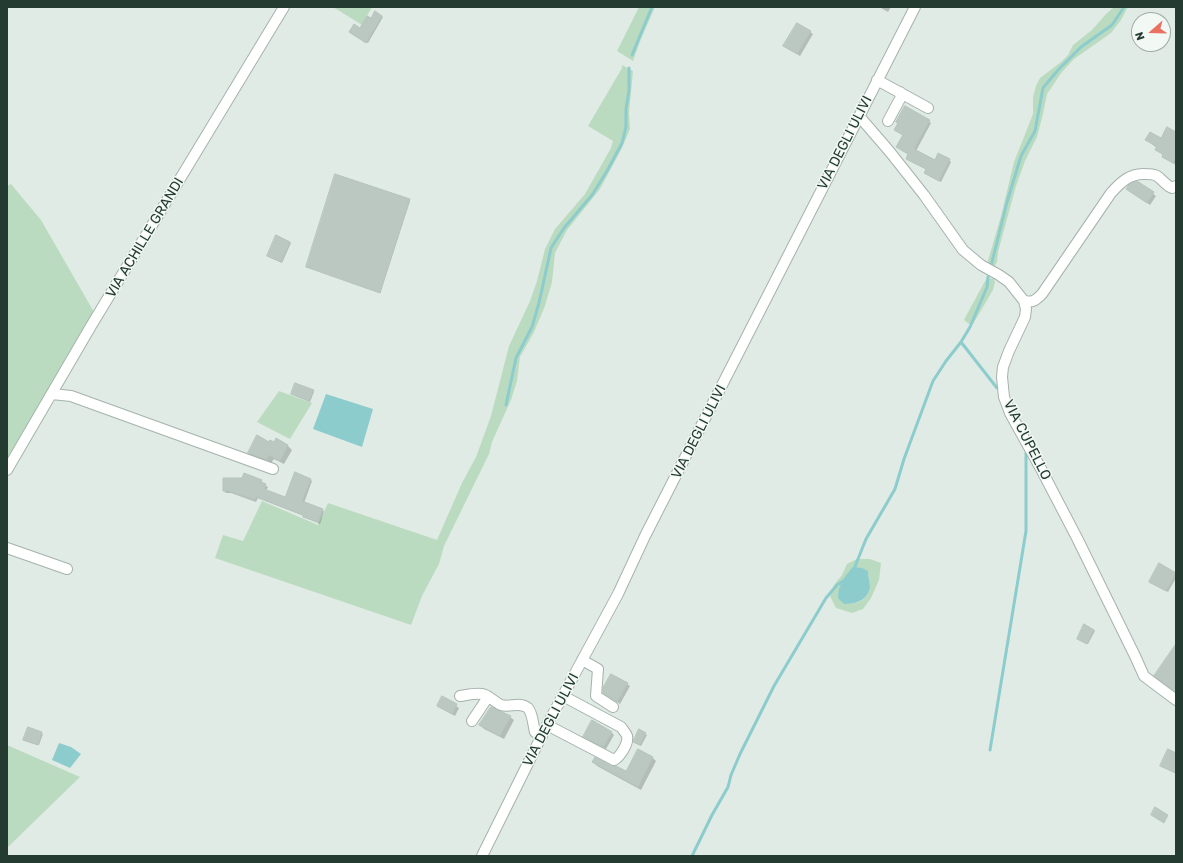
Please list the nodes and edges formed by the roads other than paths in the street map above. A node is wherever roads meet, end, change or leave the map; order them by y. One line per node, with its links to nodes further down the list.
1 (284, 7): 10 (street, VIA ACHILLE GRANDI)
2 (915, 7): 3 (street, VIA DEGLI ULIVI)
3 (877, 80): 4 (street); 6 (street, VIA DEGLI ULIVI)
4 (900, 92): 5 (street); 7 (street)
5 (928, 108)
6 (859, 116): 9 (street); 15 (street, VIA DEGLI ULIVI)
7 (888, 121)
8 (1176, 186): 9 (street)
9 (1024, 301): 19 (street, VIA CUPELLO)
10 (52, 394): 11 (street); 12 (street, VIA ACHILLE GRANDI)
11 (273, 469)
12 (7, 470)
13 (7, 548): 14 (street)
14 (68, 569)
15 (582, 660): 17 (street, VIA DEGLI ULIVI); 20 (street)
16 (460, 696): 18 (street)
17 (563, 696): 22 (street, VIA DEGLI ULIVI); 22 (street)
18 (488, 697): 21 (street); 23 (street)
19 (1176, 700)
20 (613, 707)
21 (472, 721)
22 (547, 725): 23 (street, VIA DEGLI ULIVI)
23 (542, 736): 24 (street, VIA DEGLI ULIVI)
24 (482, 856)

